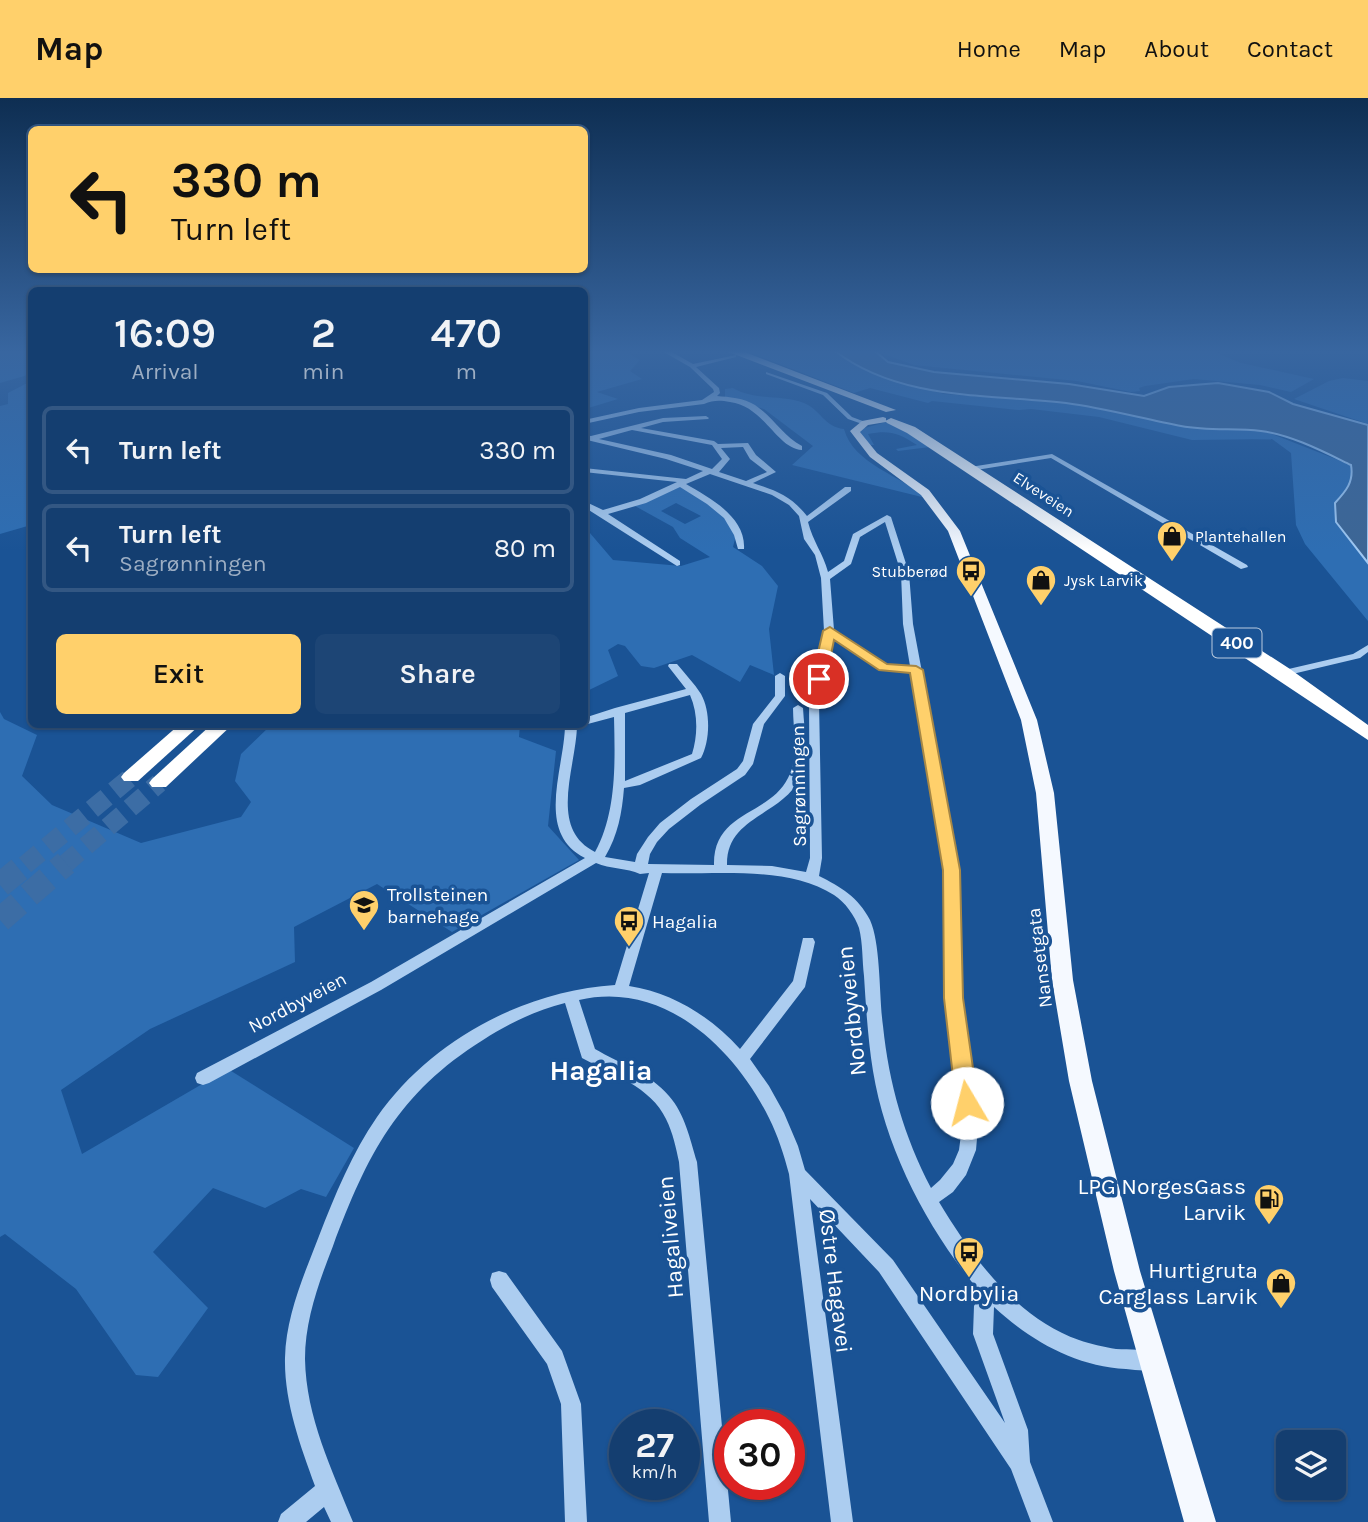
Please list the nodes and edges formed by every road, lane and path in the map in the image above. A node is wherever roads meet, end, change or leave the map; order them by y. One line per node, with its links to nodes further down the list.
1 (764, 417): 10 (street)
2 (849, 417): 5 (street)
3 (874, 417): 5 (highway, Elveveien / 400)
4 (706, 418): 6 (street)
5 (877, 419): 11 (highway, Elveveien / 400); 54 (main road, Nansetgata)
6 (632, 428): 7 (street); 9 (street)
7 (588, 438)
8 (588, 438): 13 (street)
9 (719, 446): 13 (street); 15 (street)
10 (799, 448)
11 (974, 468): 22 (street, Elveveien); 28 (highway, Elveveien / 400)
12 (588, 470): 14 (street)
13 (712, 471): 14 (street); 15 (street)
14 (683, 482): 18 (street); 20 (street)
15 (747, 483): 19 (street)
16 (848, 489): 19 (street)
17 (588, 505): 18 (street)
18 (602, 513): 21 (street)
19 (805, 521): 23 (street)
20 (741, 547)
21 (677, 563)
22 (1244, 567)
23 (825, 578): 24 (street, Sagrønningen); 27 (street)
24 (830, 631): 27 (street); 44 (street, Sagrønningen)
25 (1368, 649): 28 (street)
26 (673, 666): 30 (street)
27 (916, 670): 51 (street)
28 (1284, 673): 37 (highway, Elveveien / 400)
29 (780, 676): 43 (street)
30 (693, 691): 32 (street); 40 (street)
31 (798, 708): 42 (street)
32 (619, 710): 33 (street); 40 (street)
33 (588, 720)
34 (187, 728): 38 (highway)
35 (220, 728): 39 (highway)
36 (575, 728): 41 (street, Nordbyveien)
37 (1368, 734)
38 (131, 777)
39 (159, 783)
40 (617, 786): 41 (street)
41 (593, 858): 43 (street, Nordbyveien); 49 (street, Nordbyveien)
42 (721, 867): 43 (street, Nordbyveien); 44 (street, Nordbyveien)
43 (648, 870): 46 (street)
44 (812, 877): 51 (street, Nordbyveien)
45 (808, 942): 48 (street)
46 (620, 992): 47 (street); 48 (street)
47 (571, 997): 56 (street); 60 (street, Hagaliveien)
48 (740, 1060): 50 (street, Østre Hagavei)
49 (203, 1078)
50 (798, 1174): 55 (street); 61 (street, Østre Hagavei)
51 (928, 1199): 53 (street, Nordbyveien)
52 (499, 1280): 59 (street)
53 (992, 1294): 54 (street, Nordbyveien); 55 (street)
54 (1151, 1361): 63 (main road, Nansetgata)
55 (1019, 1462): 62 (street)
56 (327, 1490): 57 (street); 58 (street)
57 (289, 1522)
58 (342, 1522)
59 (576, 1522)
60 (720, 1522)
61 (842, 1522)
62 (1042, 1522)
63 (1200, 1522)

